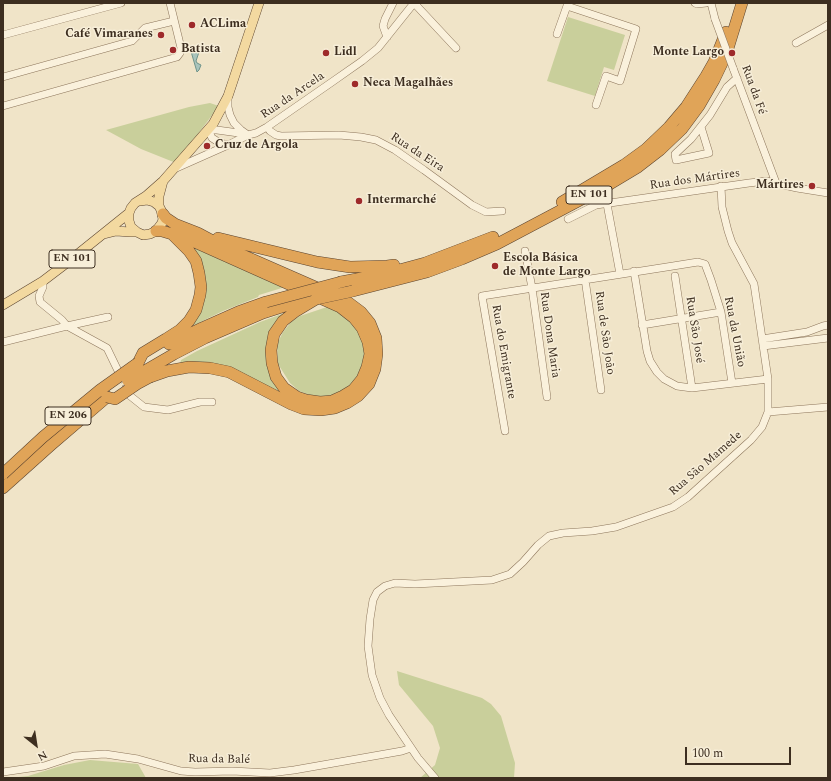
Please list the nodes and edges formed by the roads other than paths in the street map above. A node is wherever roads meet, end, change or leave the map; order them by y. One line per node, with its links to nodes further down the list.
1 (121, 3): 15 (street)
2 (170, 3): 12 (street)
3 (259, 3): 21 (main road, EN 101)
4 (393, 3): 16 (street)
5 (414, 3): 16 (street, Rua da Arcela); 18 (street)
6 (695, 3): 7 (street)
7 (706, 3)
8 (711, 3): 20 (street, Rua da Fé, bridge)
9 (735, 3): 46 (highway, EN 101)
10 (742, 3): 56 (highway, EN 101, bridge)
11 (567, 5): 14 (street); 22 (street)
12 (174, 21): 19 (street); 23 (street)
13 (828, 25): 17 (street)
14 (557, 34)
15 (3, 35)
16 (387, 37): 25 (street, Rua da Arcela)
17 (796, 43)
18 (456, 48)
19 (3, 77)
20 (737, 78): 24 (street); 31 (street, Rua da Fé)
21 (228, 96): 26 (main road, EN 101); 27 (street)
22 (596, 105)
23 (3, 106)
24 (701, 126): 24 (street)
25 (267, 127): 27 (street, Rua da Arcela); 37 (street, Rua da Eira)
26 (208, 130): 27 (street); 28 (street); 29 (main road, EN 101)
27 (248, 135): 28 (street, Rua da Arcela)
28 (228, 145): 29 (street, Rua da Arcela)
29 (174, 169): 30 (main road, EN 101)
30 (163, 181): 34 (main road, EN 101); 36 (main road)
31 (776, 184): 32 (street, Rua dos Mártires); 33 (street, Rua dos Mártires)
32 (721, 186): 35 (street, Rua dos Mártires); 65 (street, Rua São Mamede)
33 (828, 193)
34 (140, 201): 36 (main road); 38 (main road, EN 101)
35 (607, 204): 39 (street, Rua dos Mártires); 49 (street)
36 (161, 210): 40 (main road); 42 (highway)
37 (502, 211)
38 (129, 213): 41 (main road); 44 (main road, EN 101)
39 (568, 218)
40 (156, 231): 41 (main road, EN 101); 43 (highway)
41 (137, 232): 44 (main road, EN 101)
42 (198, 233): 46 (highway); 66 (highway)
43 (172, 234): 56 (highway); 66 (highway)
44 (101, 235): 52 (main road, EN 101)
45 (524, 251): 53 (street, Rua Dona Maria)
46 (425, 263): 54 (highway, EN 101, bridge)
47 (705, 264): 48 (street, Rua do Emigrante); 57 (street, Rua da União)
48 (634, 272): 49 (street, Rua do Emigrante); 60 (street)
49 (620, 274): 51 (street, Rua do Emigrante)
50 (675, 276): 59 (street, Rua São José)
51 (585, 279): 53 (street, Rua do Emigrante); 70 (street, Rua de São João)
52 (43, 281): 55 (main road, EN 101); 62 (street)
53 (532, 288): 71 (street, Rua Dona Maria); 75 (street, Rua do Emigrante)
54 (266, 302): 66 (highway, EN 206)
55 (3, 305)
56 (293, 307): 66 (highway, EN 206)
57 (721, 312): 59 (street); 68 (street, Rua da União)
58 (108, 317): 62 (street)
59 (682, 319): 60 (street); 69 (street, Rua São José)
60 (642, 325): 69 (street)
61 (828, 325): 65 (street)
62 (67, 326): 64 (street); 72 (street)
63 (828, 338): 65 (street)
64 (5, 341)
65 (762, 343): 67 (street, Rua São Mamede)
66 (144, 370): 76 (highway, EN 206, bridge); 77 (highway, EN 206, bridge)
67 (768, 379): 68 (street); 74 (street, Rua São Mamede)
68 (732, 383): 69 (street)
69 (692, 388)
70 (601, 390)
71 (547, 398)
72 (212, 402)
73 (828, 407): 74 (street)
74 (768, 412): 78 (street, Rua São Mamede)
75 (506, 432)
76 (3, 474)
77 (3, 488)
78 (411, 748): 79 (street, Rua da Balé); 80 (street, Rua São Mamede)
79 (3, 772)
80 (435, 778)

